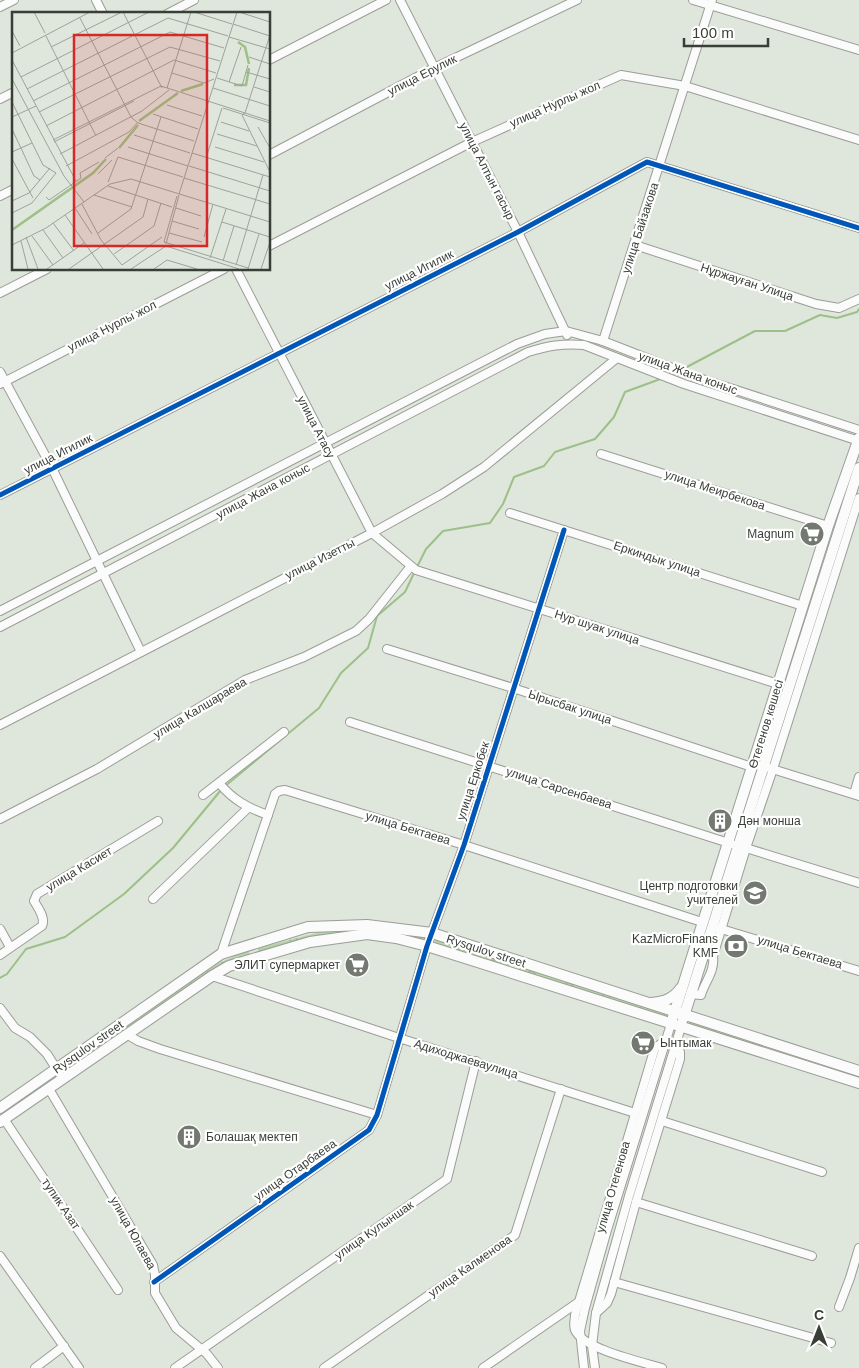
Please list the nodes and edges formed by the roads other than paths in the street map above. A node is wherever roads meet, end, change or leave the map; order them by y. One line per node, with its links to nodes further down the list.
1 (14, 0): 9 (street)
2 (96, 0): 10 (street)
3 (194, 0): 11 (street)
4 (386, 0): 13 (street)
5 (400, 0): 14 (street, улица Алтын гасыр)
6 (578, 0): 14 (street, улица Ерулик)
7 (694, 0): 8 (street)
8 (711, 2): 12 (street); 15 (street, улица Байзакова)
9 (0, 7)
10 (102, 12)
11 (171, 12)
12 (859, 50)
13 (270, 59)
14 (434, 68): 19 (street, улица Алтын гасыр); 20 (street, улица Ерулик)
15 (685, 86): 18 (street, улица Нурлы жол); 19 (street, улица Нурлы жол); 21 (street, улица Байзакова)
16 (12, 93): 17 (street)
17 (0, 99)
18 (859, 140)
19 (472, 142): 25 (street, улица Алтын гасыр); 26 (street, улица Нурлы жол)
20 (270, 154)
21 (660, 165): 24 (street, улица Игилик); 25 (street, улица Игилик); 27 (street, улица Байзакова)
22 (12, 190): 23 (street)
23 (0, 196)
24 (859, 228)
25 (518, 232): 33 (street, улица Алтын гасыр); 37 (street, улица Игилик)
26 (270, 245)
27 (634, 245): 32 (street, Нұржауған Улица); 34 (street, улица Байзакова)
28 (45, 270): 31 (street)
29 (222, 270): 41 (street, улица Нурлы жол)
30 (236, 270): 37 (street, улица Атасу)
31 (0, 293)
32 (859, 298)
33 (566, 332): 34 (street, улица Жана коныс); 35 (street, улица Жана коныс); 36 (street, улица Алтын гасыр)
34 (603, 342): 42 (street, улица Жана коныс)
35 (517, 344): 38 (street); 43 (street, улица Жана коныс)
36 (570, 344): 38 (street, улица Жана коныс); 39 (street, улица Жана коныс)
37 (278, 353): 43 (street, улица Атасу); 46 (street, улица Игилик)
38 (526, 353): 45 (street, улица Жана коныс)
39 (617, 358): 42 (street, улица Жана коныс); 53 (street, улица Изетты)
40 (0, 372): 41 (street)
41 (2, 383): 46 (street)
42 (859, 437): 51 (main road, Өтегенов көшесі)
43 (324, 442): 45 (street, улица Атасу); 54 (street, улица Жана коныс)
44 (601, 454): 51 (street, улица Меирбекова)
45 (331, 455): 53 (street, улица Атасу); 56 (street, улица Жана коныс)
46 (52, 468): 48 (street, улица Игилик); 54 (street)
47 (859, 468): 69 (main road, Өтегенов көшесі)
48 (0, 494)
49 (859, 498): 72 (street)
50 (510, 513): 52 (street, Еркиндык улица)
51 (828, 526): 57 (main road, Өтегенов көшесі)
52 (564, 530): 57 (street, Еркиндык улица); 58 (street, улица Еркобек)
53 (372, 533): 55 (street, улица Атасу); 62 (street, улица Изетты)
54 (97, 561): 56 (street); 59 (street, улица Жана коныс)
55 (414, 568): 58 (street, Нур шуак улица); 79 (street, улица Калшараева)
56 (103, 575): 60 (street, улица Жана коныс); 62 (street)
57 (804, 606): 63 (main road, Өтегенов көшесі)
58 (539, 608): 63 (street, Нур шуак улица); 64 (street, улица Еркобек)
59 (0, 611)
60 (0, 627)
61 (387, 649): 64 (street, Ырысбак улица)
62 (141, 652): 66 (street, улица Изетты)
63 (778, 684): 68 (main road, Өтегенов көшесі)
64 (513, 688): 70 (street, улица Еркобек); 71 (street, Ырысбак улица)
65 (350, 722): 70 (street, улица Сарсенбаева)
66 (0, 725)
67 (284, 732): 74 (street)
68 (757, 752): 69 (street); 71 (main road, Өтегенов көшесі)
69 (768, 755): 72 (main road, Өтегенов көшесі)
70 (489, 766): 81 (street, улица Сарсенбаева); 82 (street, улица Еркобек)
71 (752, 767): 81 (main road, Өтегенов көшесі)
72 (769, 768): 76 (street); 83 (main road, Өтегенов көшесі)
73 (859, 777): 76 (street)
74 (219, 782): 75 (street); 77 (street)
75 (203, 795)
76 (856, 795)
77 (248, 808): 78 (street); 85 (street)
78 (268, 815): 82 (street, улица Бектаева); 94 (street, улица Бектаева)
79 (0, 820)
80 (158, 821): 91 (street, улица Касиет)
81 (728, 842): 83 (street, улица Сарсенбаева); 86 (main road, Өтегенов көшесі)
82 (464, 845): 86 (street, улица Бектаева); 89 (street, улица Еркобек)
83 (743, 847): 84 (street, улица Сарсенбаева); 86 (main road, Өтегенов көшесі); 87 (street)
84 (859, 883)
85 (153, 899)
86 (707, 925): 87 (street, улица Бектаева); 100 (main road, Өтегенов көшесі); 101 (main road, Өтегенов көшесі)
87 (722, 928): 97 (street, улица Бектаева); 101 (street)
88 (0, 929): 91 (street)
89 (432, 934): 90 (main road, Rysqulov street); 92 (street, улица Еркобек); 96 (main road, Rysqulov street)
90 (251, 945): 94 (main road, Rysqulov street); 95 (main road)
91 (10, 946): 93 (street)
92 (427, 946): 95 (main road, Rysqulov street); 98 (main road, Rysqulov street); 107 (street, улица Еркобек)
93 (0, 954)
94 (221, 954): 113 (main road, Rysqulov street)
95 (255, 958): 99 (main road, Rysqulov street)
96 (515, 960): 98 (main road); 102 (main road, Rysqulov street)
97 (859, 971)
98 (511, 973): 105 (main road, Rysqulov street)
99 (212, 976): 106 (main road, Rysqulov street); 107 (street, Адиходжаеваулица)
100 (683, 985): 102 (main road); 104 (main road, Өтегенов көшесі)
101 (690, 994): 104 (main road, Өтегенов көшесі)
102 (647, 1003): 104 (main road, Rysqulov street)
103 (0, 1008): 113 (street)
104 (679, 1013): 105 (main road); 110 (main road, Rysqulov street)
105 (676, 1026): 108 (street, улица Отегенова); 109 (street, улица Отегенова); 112 (main road, Rysqulov street)
106 (128, 1035): 115 (main road, Rysqulov street); 121 (street)
107 (399, 1038): 111 (street, Адиходжаеваулица); 121 (street, улица Отарбаева)
108 (666, 1040): 120 (street, улица Отегенова); 135 (street, улица Отегенова)
109 (675, 1046): 123 (street, улица Отегенова); 134 (street, улица Отегенова)
110 (810, 1056): 112 (main road); 114 (main road, Rysqulov street)
111 (476, 1061): 118 (street, Адиходжаеваулица); 139 (street, улица Кулыншак)
112 (807, 1067): 116 (main road, Rysqulov street)
113 (56, 1069): 115 (street); 119 (main road, Rysqulov street)
114 (856, 1070): 116 (main road)
115 (63, 1079): 117 (main road, Rysqulov street)
116 (855, 1082)
117 (49, 1089): 122 (main road, Rysqulov street); 129 (street, улица Юлаева)
118 (561, 1089): 120 (street, Адиходжаеваулица); 144 (street, улица Калменова)
119 (0, 1108)
120 (635, 1113): 132 (street, улица Отегенова)
121 (377, 1115): 129 (street, улица Отарбаева)
122 (2, 1120): 131 (street, тупик Азат)
123 (662, 1121): 124 (street); 125 (street, улица Отегенова)
124 (822, 1172)
125 (636, 1202): 128 (street); 130 (street, улица Отегенова)
126 (859, 1248): 133 (street)
127 (0, 1256): 137 (street)
128 (812, 1256)
129 (154, 1282): 139 (street, улица Юлаева)
130 (614, 1282): 134 (street, улица Отегенова); 136 (street)
131 (118, 1290)
132 (580, 1301): 135 (street, улица Отегенова); 145 (street)
133 (839, 1307)
134 (596, 1313): 138 (street, улица Отегенова)
135 (581, 1338): 138 (street); 146 (street, улица Отегенова)
136 (831, 1344)
137 (64, 1346): 140 (street); 141 (street)
138 (592, 1346): 147 (street, улица Отегенова); 148 (street)
139 (201, 1350): 142 (street, улица Кулыншак); 143 (street, улица Юлаева)
140 (35, 1368)
141 (79, 1368)
142 (175, 1368)
143 (218, 1368)
144 (324, 1368)
145 (483, 1368)
146 (584, 1368)
147 (594, 1368)
148 (662, 1368)

